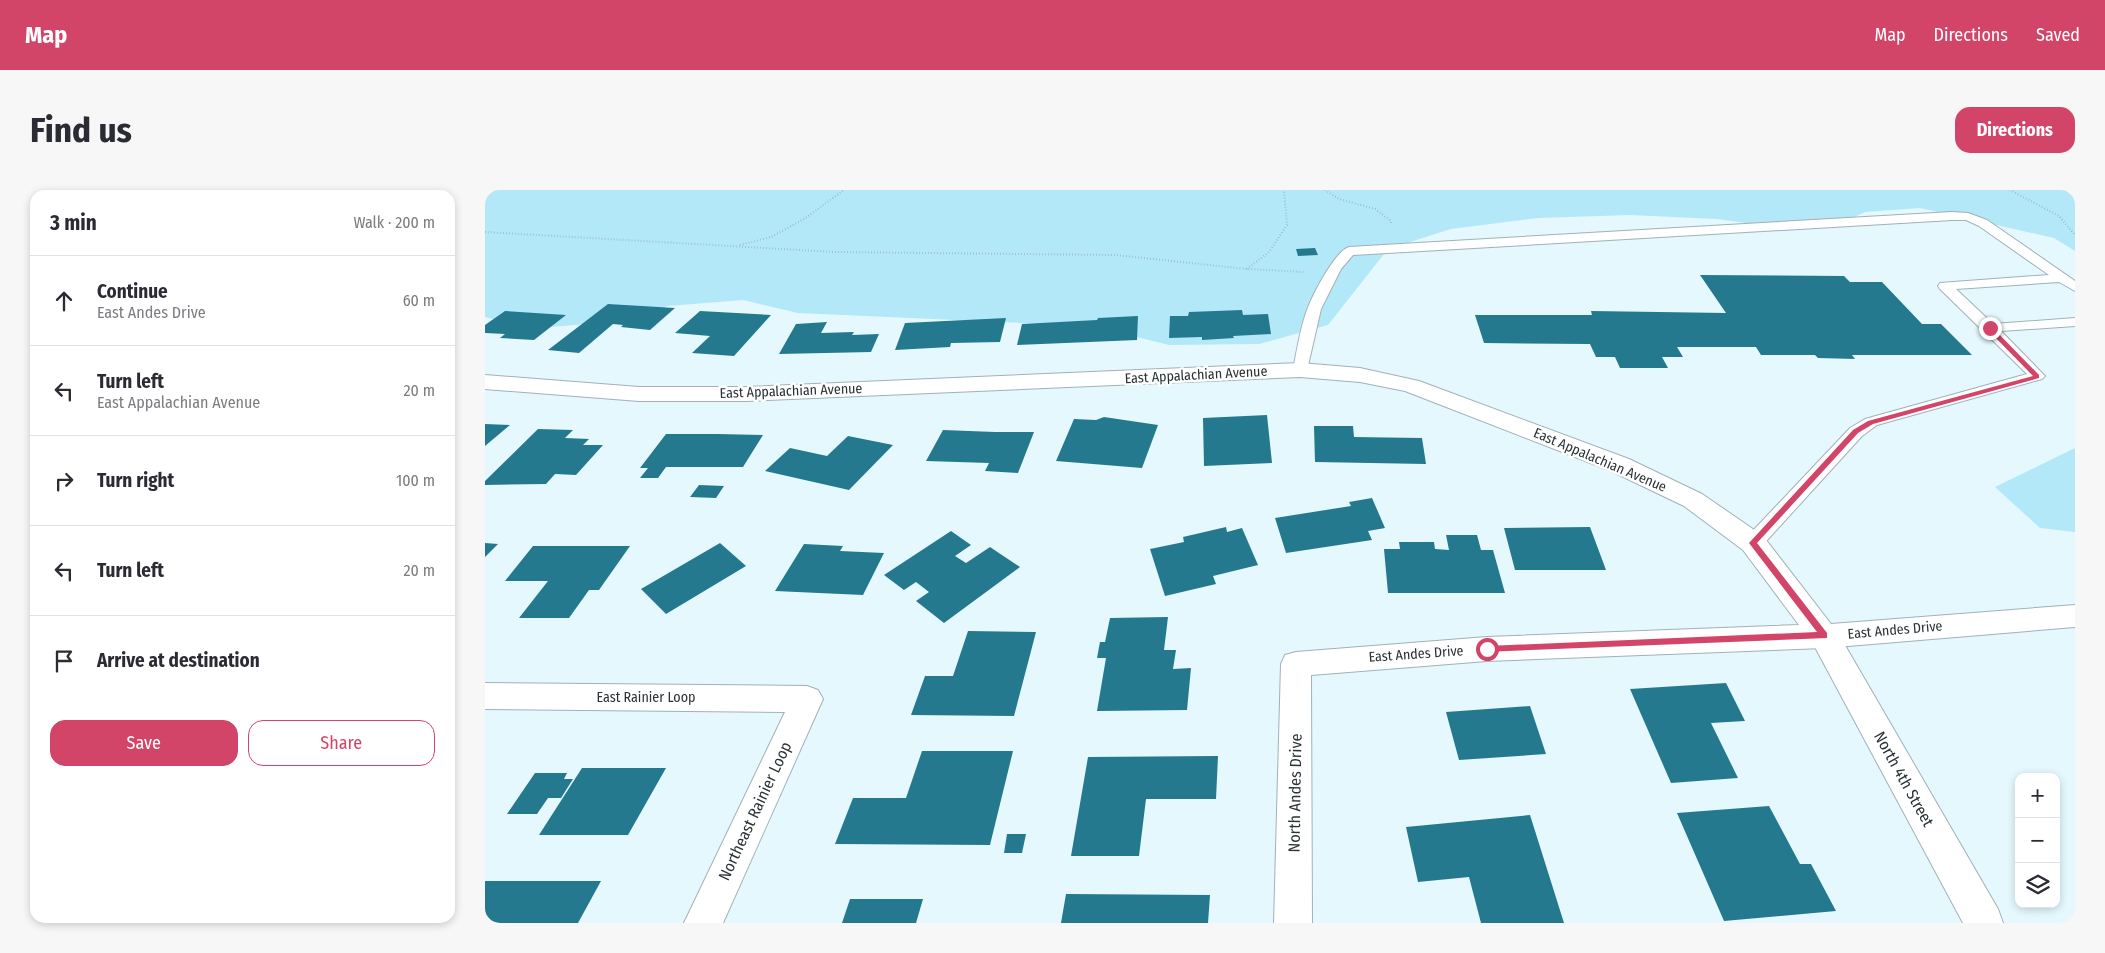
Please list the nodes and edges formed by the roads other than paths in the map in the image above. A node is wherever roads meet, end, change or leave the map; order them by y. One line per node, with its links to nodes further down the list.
1 (2061, 278): 2 (lane); 4 (lane); 5 (lane)
2 (2075, 287)
3 (2075, 322): 4 (lane)
4 (1990, 328): 7 (lane)
5 (1301, 370): 6 (street, East Appalachian Avenue); 7 (street, East Appalachian Avenue)
6 (485, 382)
7 (1753, 543): 9 (street, East Appalachian Avenue)
8 (2075, 616): 9 (street, East Andes Drive)
9 (1824, 636): 10 (street, East Andes Drive); 15 (street, North 4th Street)
10 (1296, 664): 14 (street, North Andes Drive)
11 (485, 696): 12 (street, East Rainier Loop)
12 (807, 699): 13 (street, Northeast Rainier Loop)
13 (703, 923)
14 (1293, 923)
15 (1984, 923)

